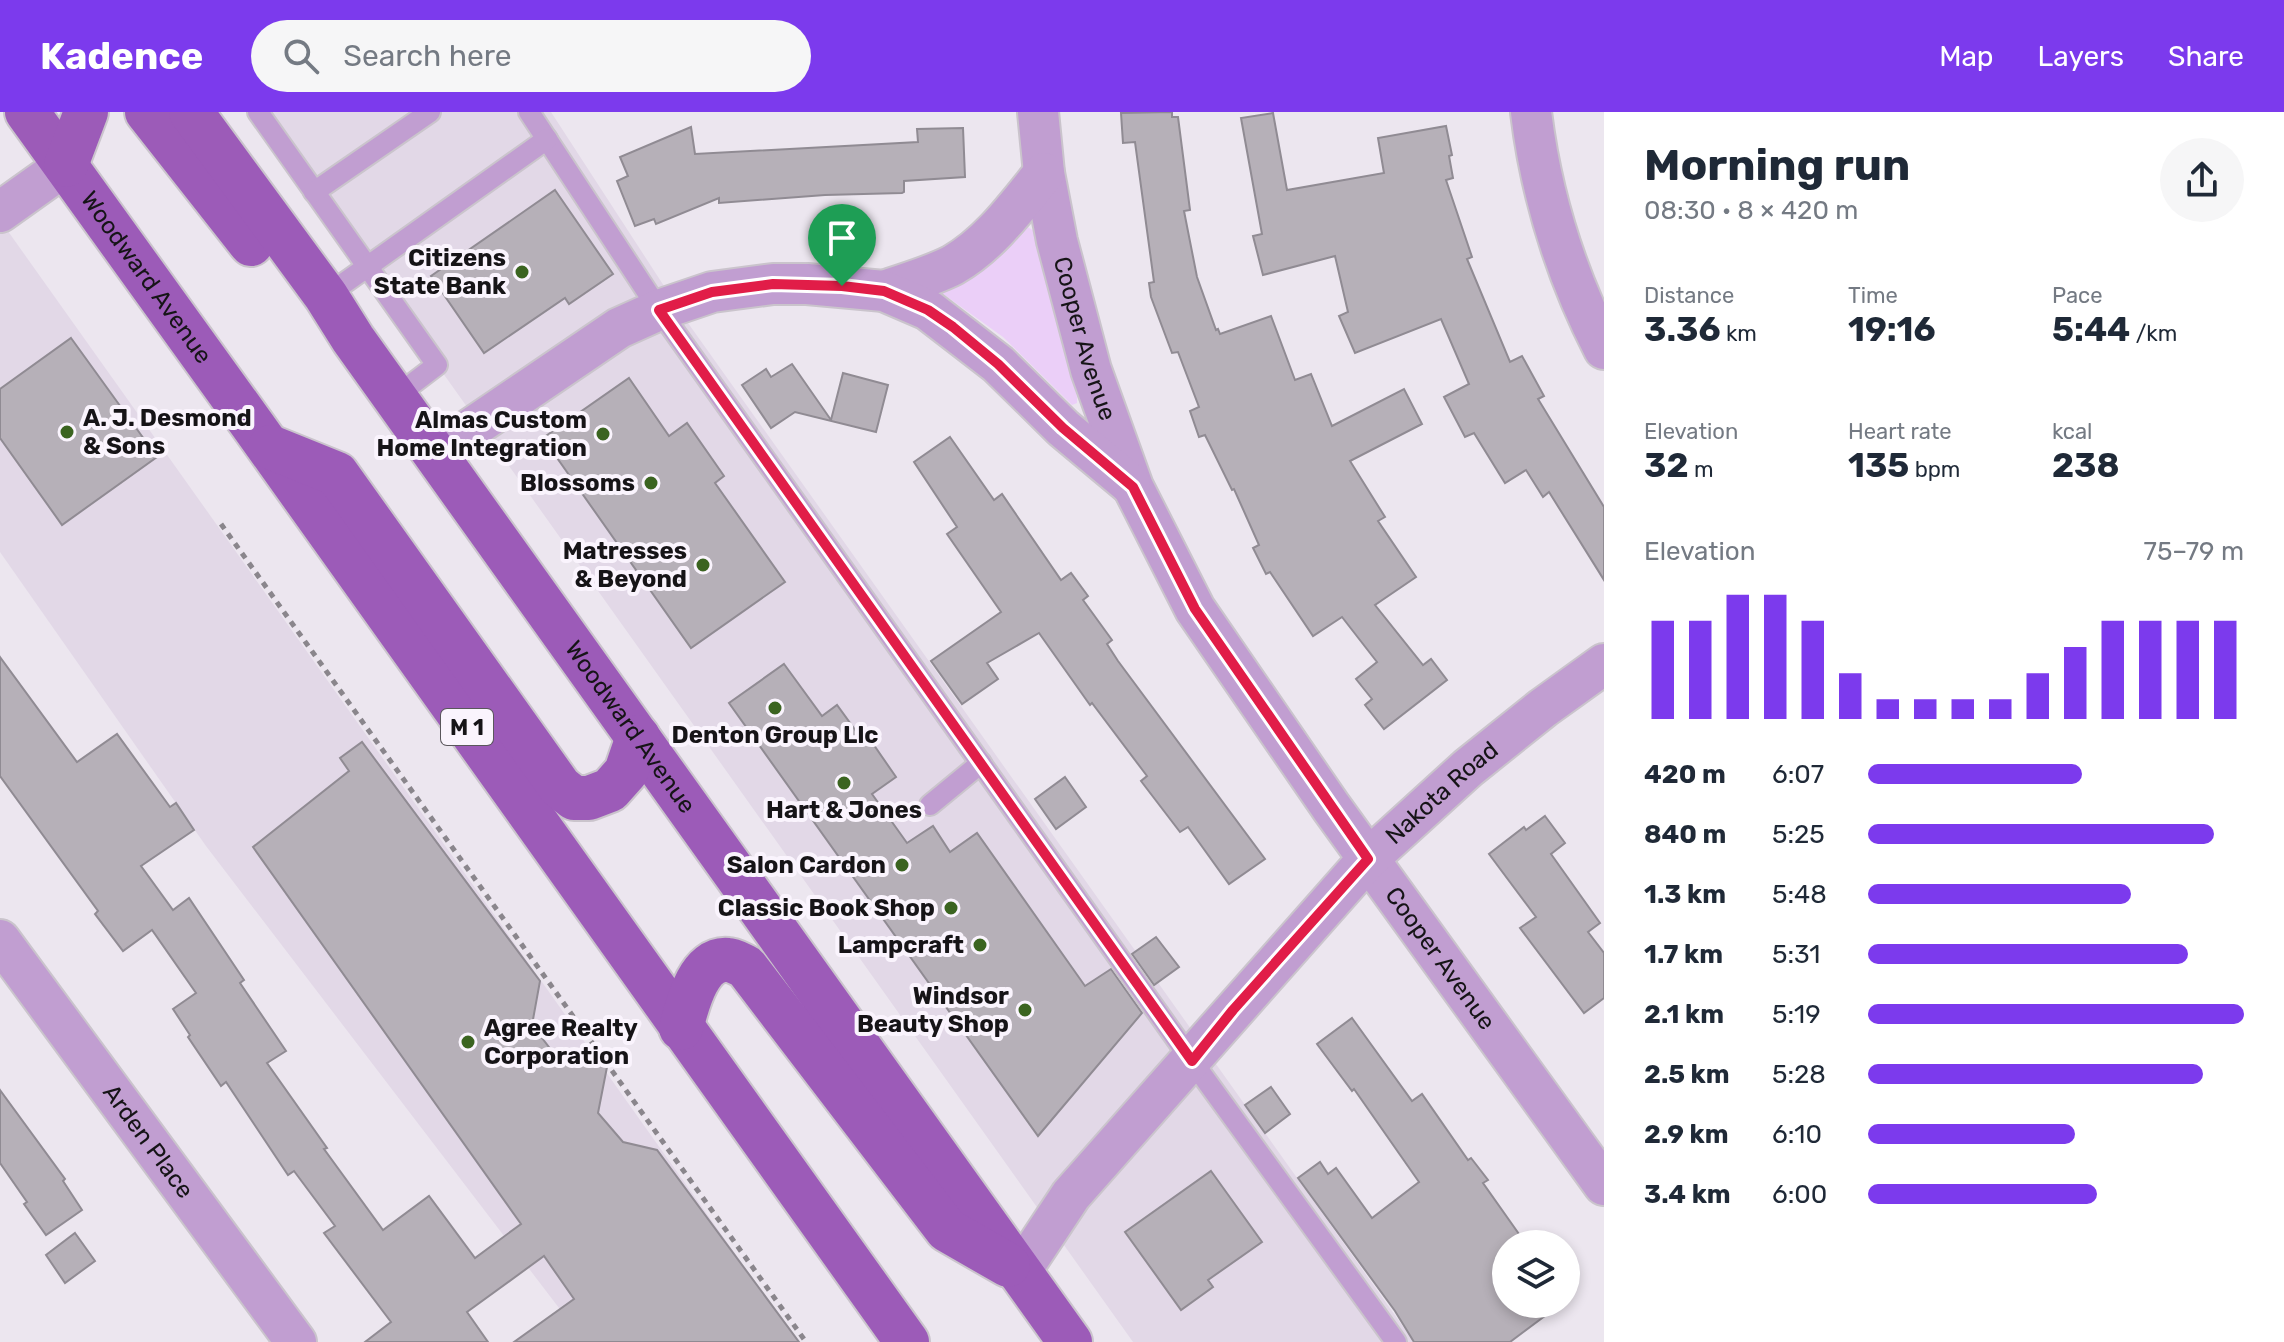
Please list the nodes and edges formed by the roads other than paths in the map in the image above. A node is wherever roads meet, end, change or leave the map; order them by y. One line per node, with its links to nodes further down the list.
1 (27, 112): 11 (main road, Woodward Avenue / M 1)
2 (86, 112): 11 (main road)
3 (147, 112): 19 (main road)
4 (191, 112): 17 (main road, Woodward Avenue)
5 (258, 112): 13 (lane)
6 (430, 112): 13 (lane)
7 (529, 112): 10 (lane)
8 (1038, 112): 12 (street, Cooper Avenue)
9 (1531, 112): 20 (street)
10 (547, 139): 15 (lane); 18 (lane)
11 (66, 165): 14 (street); 22 (main road, Woodward Avenue / M 1)
12 (1044, 173): 16 (street); 24 (street, Cooper Avenue)
13 (314, 192): 15 (lane)
14 (0, 212)
15 (368, 268): 17 (lane); 21 (lane)
16 (884, 291): 18 (street); 24 (street)
17 (326, 296): 19 (main road, Woodward Avenue)
18 (659, 310): 23 (street); 27 (lane)
19 (353, 339): 21 (main road, Woodward Avenue)
20 (1604, 349)
21 (395, 397): 23 (main road, Woodward Avenue)
22 (270, 447): 26 (main road); 31 (main road, Woodward Avenue / M 1)
23 (435, 453): 26 (main road, Woodward Avenue)
24 (1133, 487): 29 (street, Cooper Avenue)
25 (1604, 664): 29 (street, Nakota Road)
26 (638, 737): 34 (main road, Woodward Avenue)
27 (981, 763): 28 (lane); 32 (lane)
28 (930, 805)
29 (1368, 859): 32 (street, Nakota Road); 33 (street, Cooper Avenue)
30 (0, 940): 35 (street, Arden Place)
31 (681, 1028): 34 (main road); 36 (main road, Woodward Avenue / M 1)
32 (1192, 1061): 34 (street, Nakota Road); 38 (lane)
33 (1604, 1185)
34 (1020, 1272): 37 (main road, Woodward Avenue)
35 (296, 1342)
36 (907, 1342)
37 (1070, 1342)
38 (1396, 1342)

